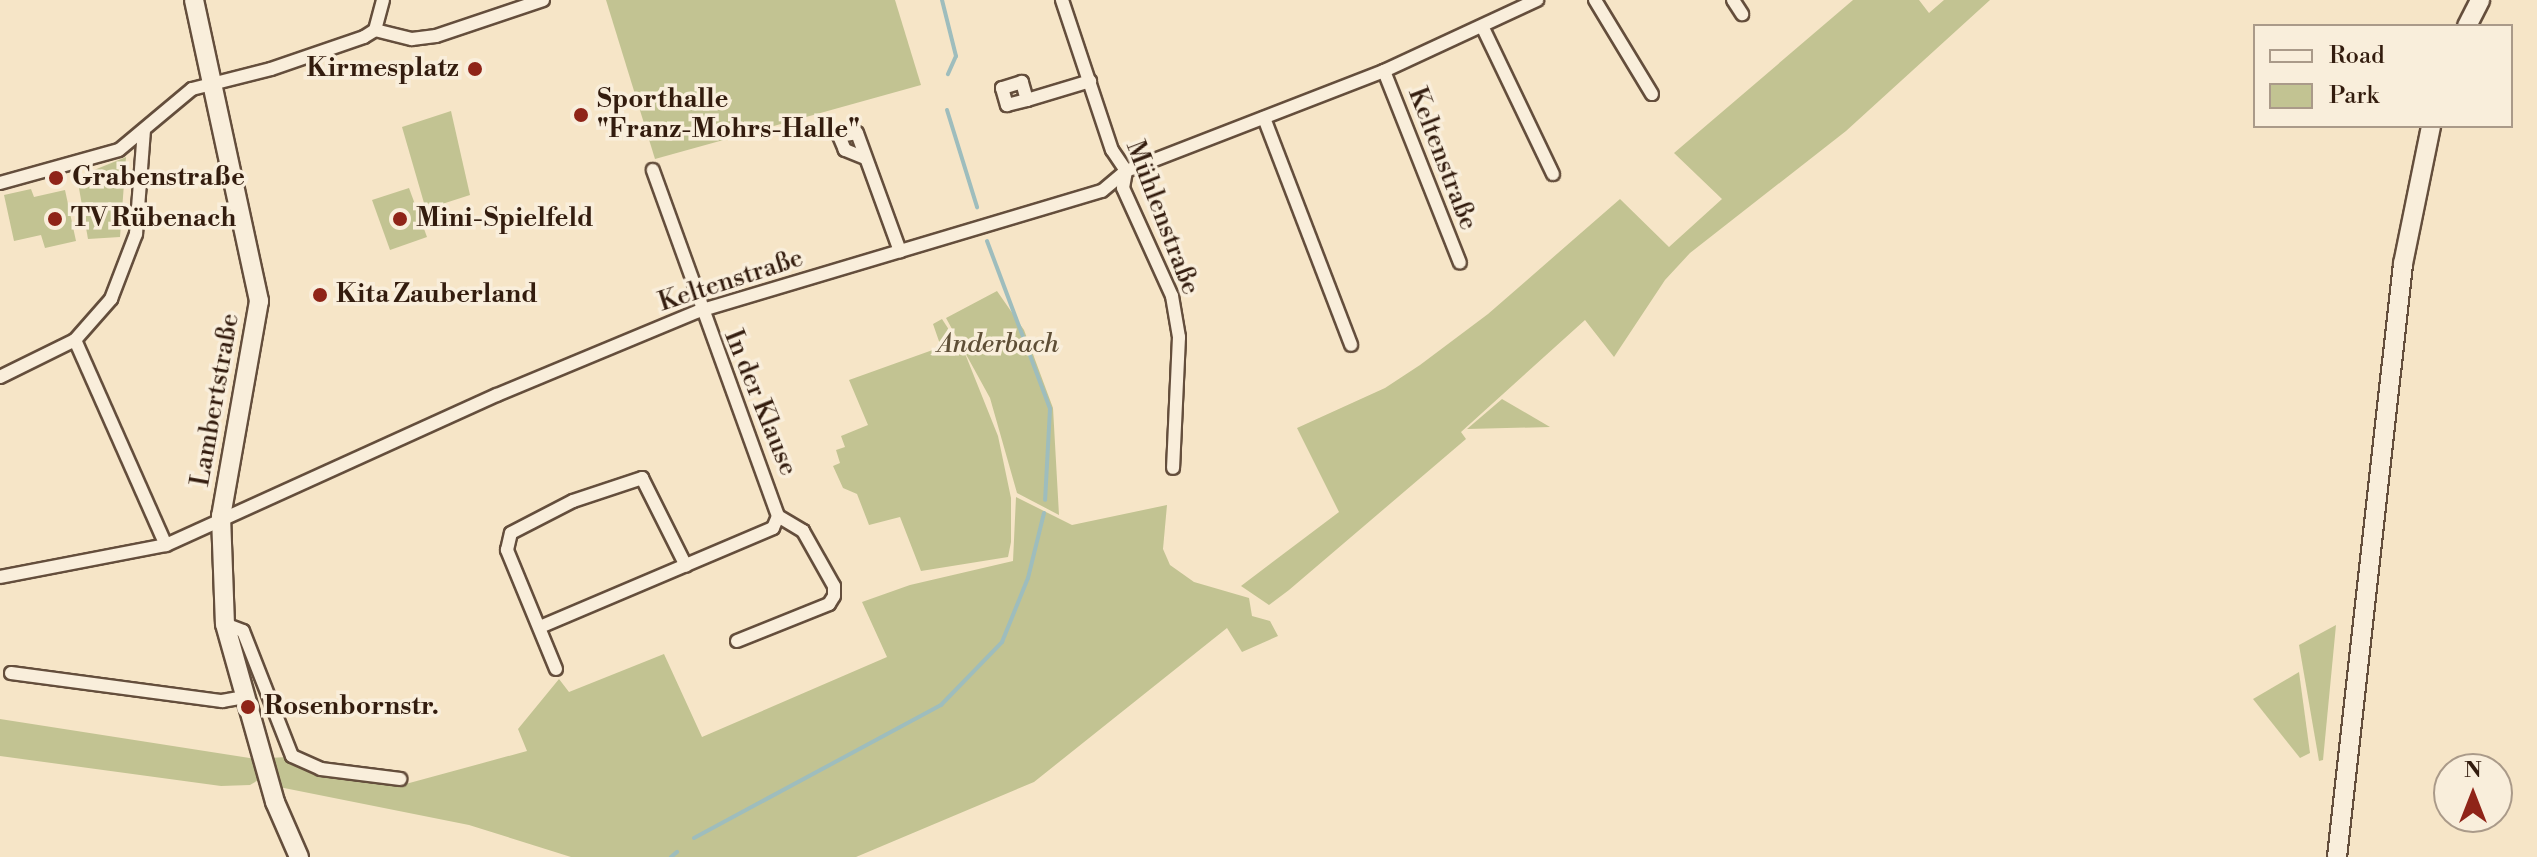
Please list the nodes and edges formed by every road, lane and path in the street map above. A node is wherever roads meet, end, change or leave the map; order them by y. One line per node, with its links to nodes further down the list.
1 (194, 0): 15 (main road, Lambertstraße)
2 (383, 0): 12 (street)
3 (543, 0): 12 (street)
4 (1062, 0): 14 (street, Mühlenstraße)
5 (1537, 0): 11 (street, Keltenstraße)
6 (1595, 0): 16 (street)
7 (1733, 0): 9 (street)
8 (2480, 0): 10 (main road)
9 (1742, 14)
10 (2468, 24)
11 (1483, 28): 13 (street, Keltenstraße); 24 (street)
12 (375, 30): 15 (street)
13 (1384, 71): 18 (street, Keltenstraße); 27 (street, Keltenstraße)
14 (1090, 81): 17 (street); 23 (street, Mühlenstraße)
15 (209, 86): 20 (street); 33 (main road, Lambertstraße)
16 (1652, 94)
17 (1027, 100)
18 (1264, 118): 23 (street, Keltenstraße); 30 (street)
19 (2431, 128): 46 (main road)
20 (144, 131): 25 (street); 29 (street)
21 (865, 158): 26 (street)
22 (653, 170): 28 (street, In der Klause)
23 (1126, 171): 26 (street, Keltenstraße); 32 (street, Mühlenstraße)
24 (1553, 174)
25 (0, 183)
26 (900, 251): 28 (street, Keltenstraße)
27 (1460, 263)
28 (699, 311): 33 (street, Keltenstraße); 34 (street, In der Klause)
29 (75, 340): 31 (street); 35 (street)
30 (1351, 345)
31 (0, 377)
32 (1173, 468)
33 (221, 516): 35 (street, Keltenstraße); 38 (main road, Lambertstraße)
34 (778, 516): 36 (street, In der Klause); 40 (street, In der Klause)
35 (166, 545): 37 (street, Keltenstraße)
36 (686, 566): 39 (street, In der Klause); 39 (street)
37 (0, 577)
38 (225, 624): 43 (main road, Lambertstraße); 44 (street)
39 (540, 627): 41 (street)
40 (737, 641)
41 (556, 669)
42 (11, 673): 43 (street)
43 (245, 697): 45 (main road, Lambertstraße)
44 (400, 779)
45 (299, 857)
46 (2337, 857)

